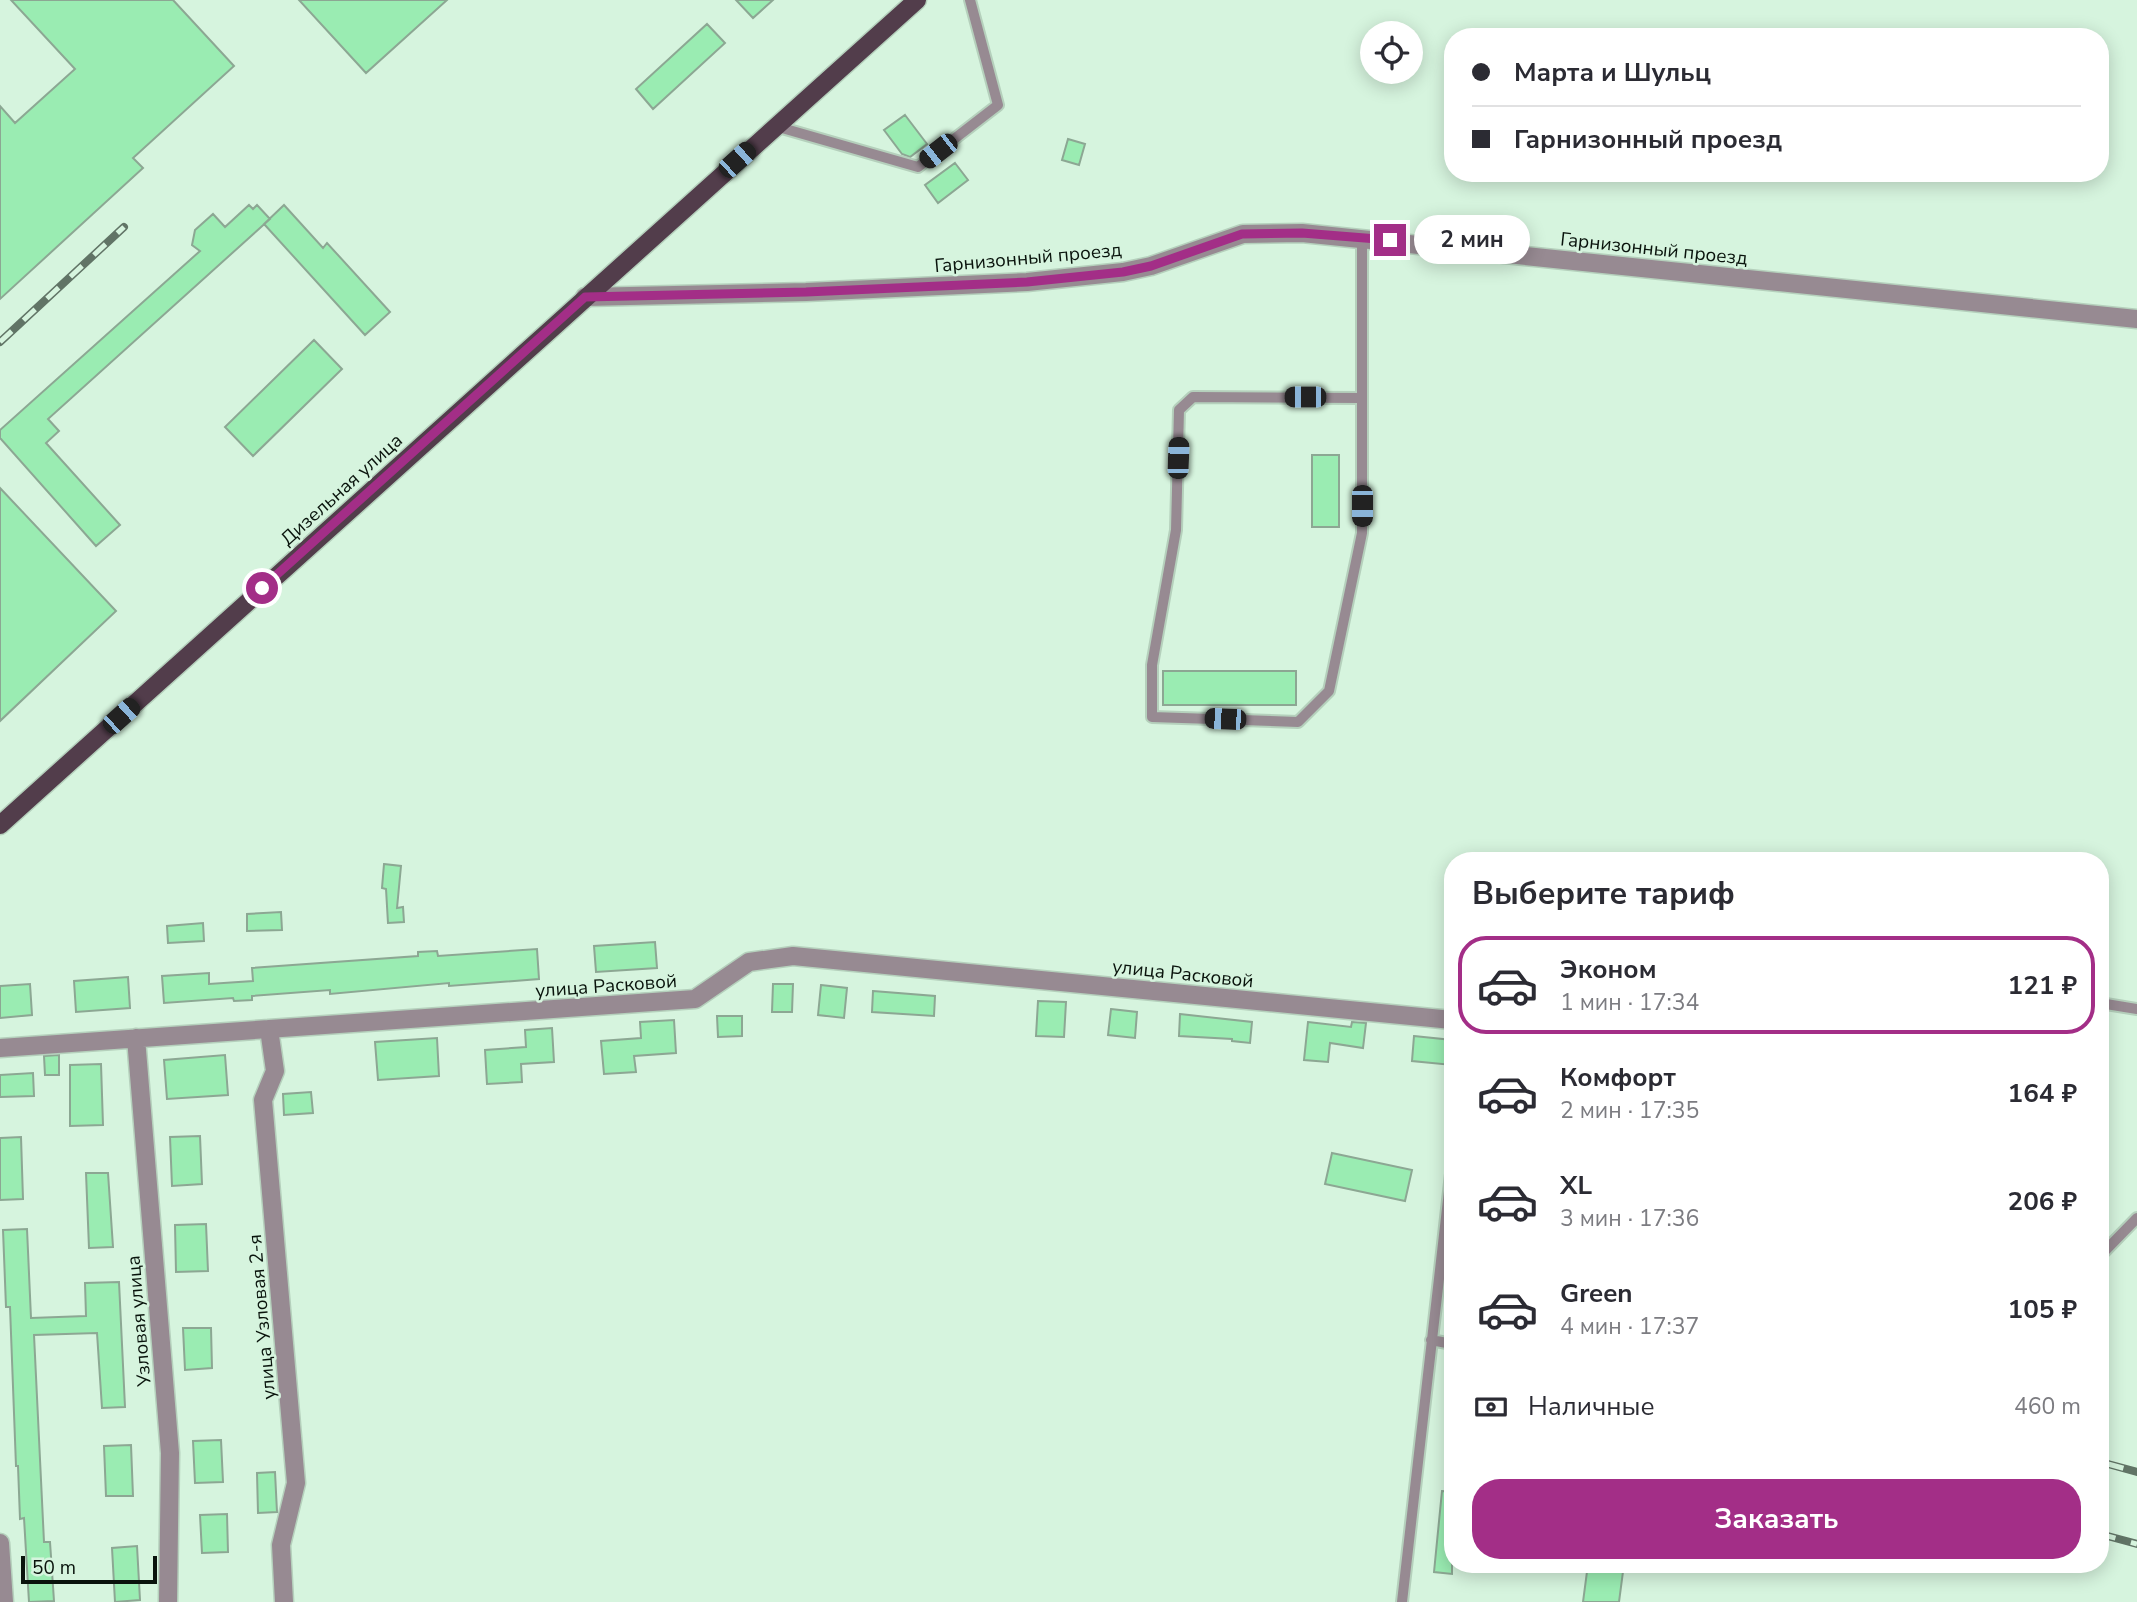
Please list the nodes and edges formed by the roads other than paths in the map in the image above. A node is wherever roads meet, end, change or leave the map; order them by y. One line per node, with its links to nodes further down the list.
1 (917, 0): 3 (main road, Дизельная улица)
2 (970, 0): 3 (lane)
3 (775, 126): 5 (main road, Дизельная улица)
4 (1362, 237): 5 (street, Гарнизонный проезд); 6 (street, Гарнизонный проезд); 7 (lane)
5 (585, 297): 8 (main road, Дизельная улица)
6 (2137, 319)
7 (1361, 398): 7 (lane)
8 (0, 825)
9 (2109, 1004): 10 (lane)
10 (2137, 1009)
11 (1444, 1019): 12 (street, улица Расковой)
12 (269, 1028): 13 (street, улица Расковой); 23 (street, улица Узловая 2-я)
13 (136, 1038): 14 (street, улица Расковой); 22 (street, Узловая улица)
14 (0, 1048)
15 (2137, 1218): 17 (lane)
16 (1444, 1232): 18 (lane)
17 (2109, 1247)
18 (1431, 1340): 19 (lane); 24 (lane)
19 (1444, 1342)
20 (0, 1542): 21 (street)
21 (4, 1602)
22 (168, 1602)
23 (284, 1602)
24 (1402, 1602)

